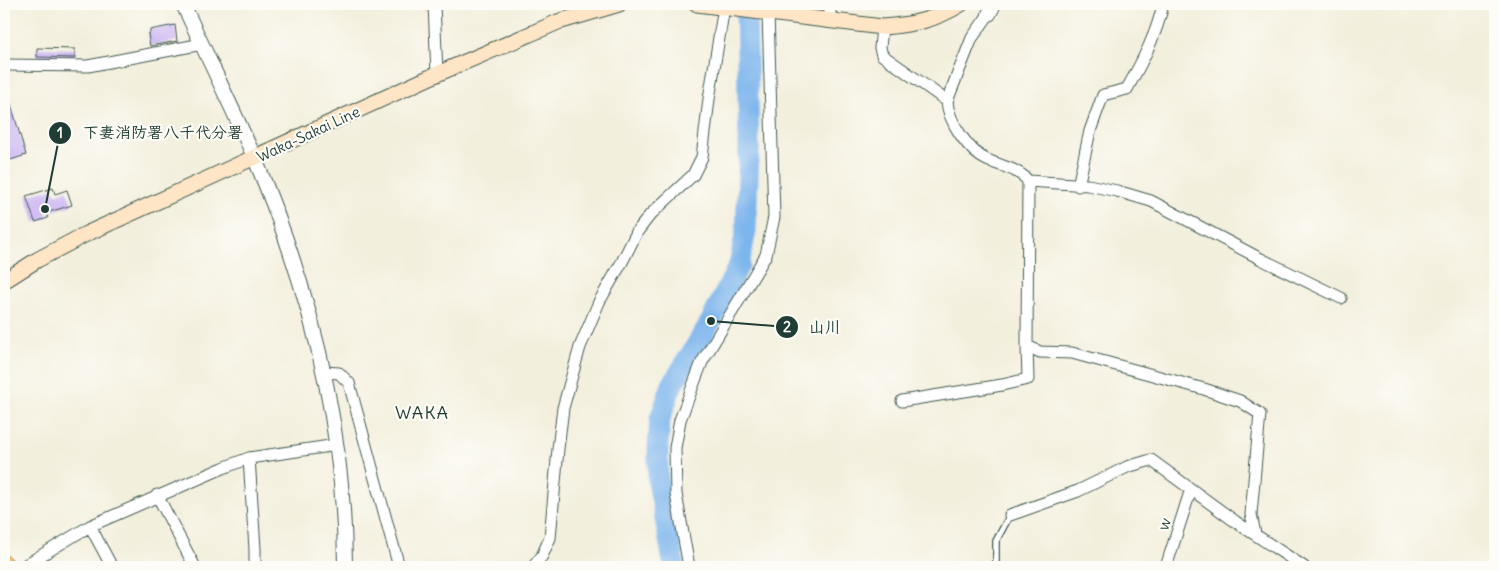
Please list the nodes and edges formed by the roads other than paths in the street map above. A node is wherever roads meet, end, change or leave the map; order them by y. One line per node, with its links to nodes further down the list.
1 (183, 4): 13 (street)
2 (434, 4): 15 (street)
3 (619, 4): 15 (main road, Waka-Sakai Line)
4 (697, 4): 8 (main road)
5 (830, 4): 11 (street)
6 (961, 4): 12 (main road)
7 (1163, 4): 19 (street)
8 (729, 7): 10 (main road); 38 (street)
9 (992, 9): 16 (street)
10 (764, 12): 11 (main road); 39 (street)
11 (830, 20): 12 (main road)
12 (882, 27): 16 (street)
13 (202, 44): 14 (street); 17 (street)
14 (4, 65)
15 (437, 74): 17 (main road, Waka-Sakai Line)
16 (947, 101): 18 (street)
17 (254, 158): 20 (main road, Waka-Sakai Line); 23 (street)
18 (1028, 181): 19 (street); 22 (street)
19 (1078, 186): 21 (street)
20 (4, 281)
21 (1341, 298)
22 (1027, 346): 24 (street); 31 (street)
23 (324, 372): 25 (street); 37 (street)
24 (902, 401)
25 (337, 445): 26 (street); 36 (street)
26 (249, 458): 28 (street); 35 (street)
27 (1191, 489): 29 (street); 31 (street); 41 (street, w)
28 (157, 495): 30 (street); 34 (street)
29 (1010, 515): 40 (lane)
30 (90, 526): 32 (street); 33 (street)
31 (1255, 534): 42 (street)
32 (22, 567)
33 (112, 567)
34 (195, 567)
35 (255, 567)
36 (345, 567)
37 (399, 567)
38 (533, 567)
39 (689, 567)
40 (996, 567)
41 (1166, 567)
42 (1304, 567)

